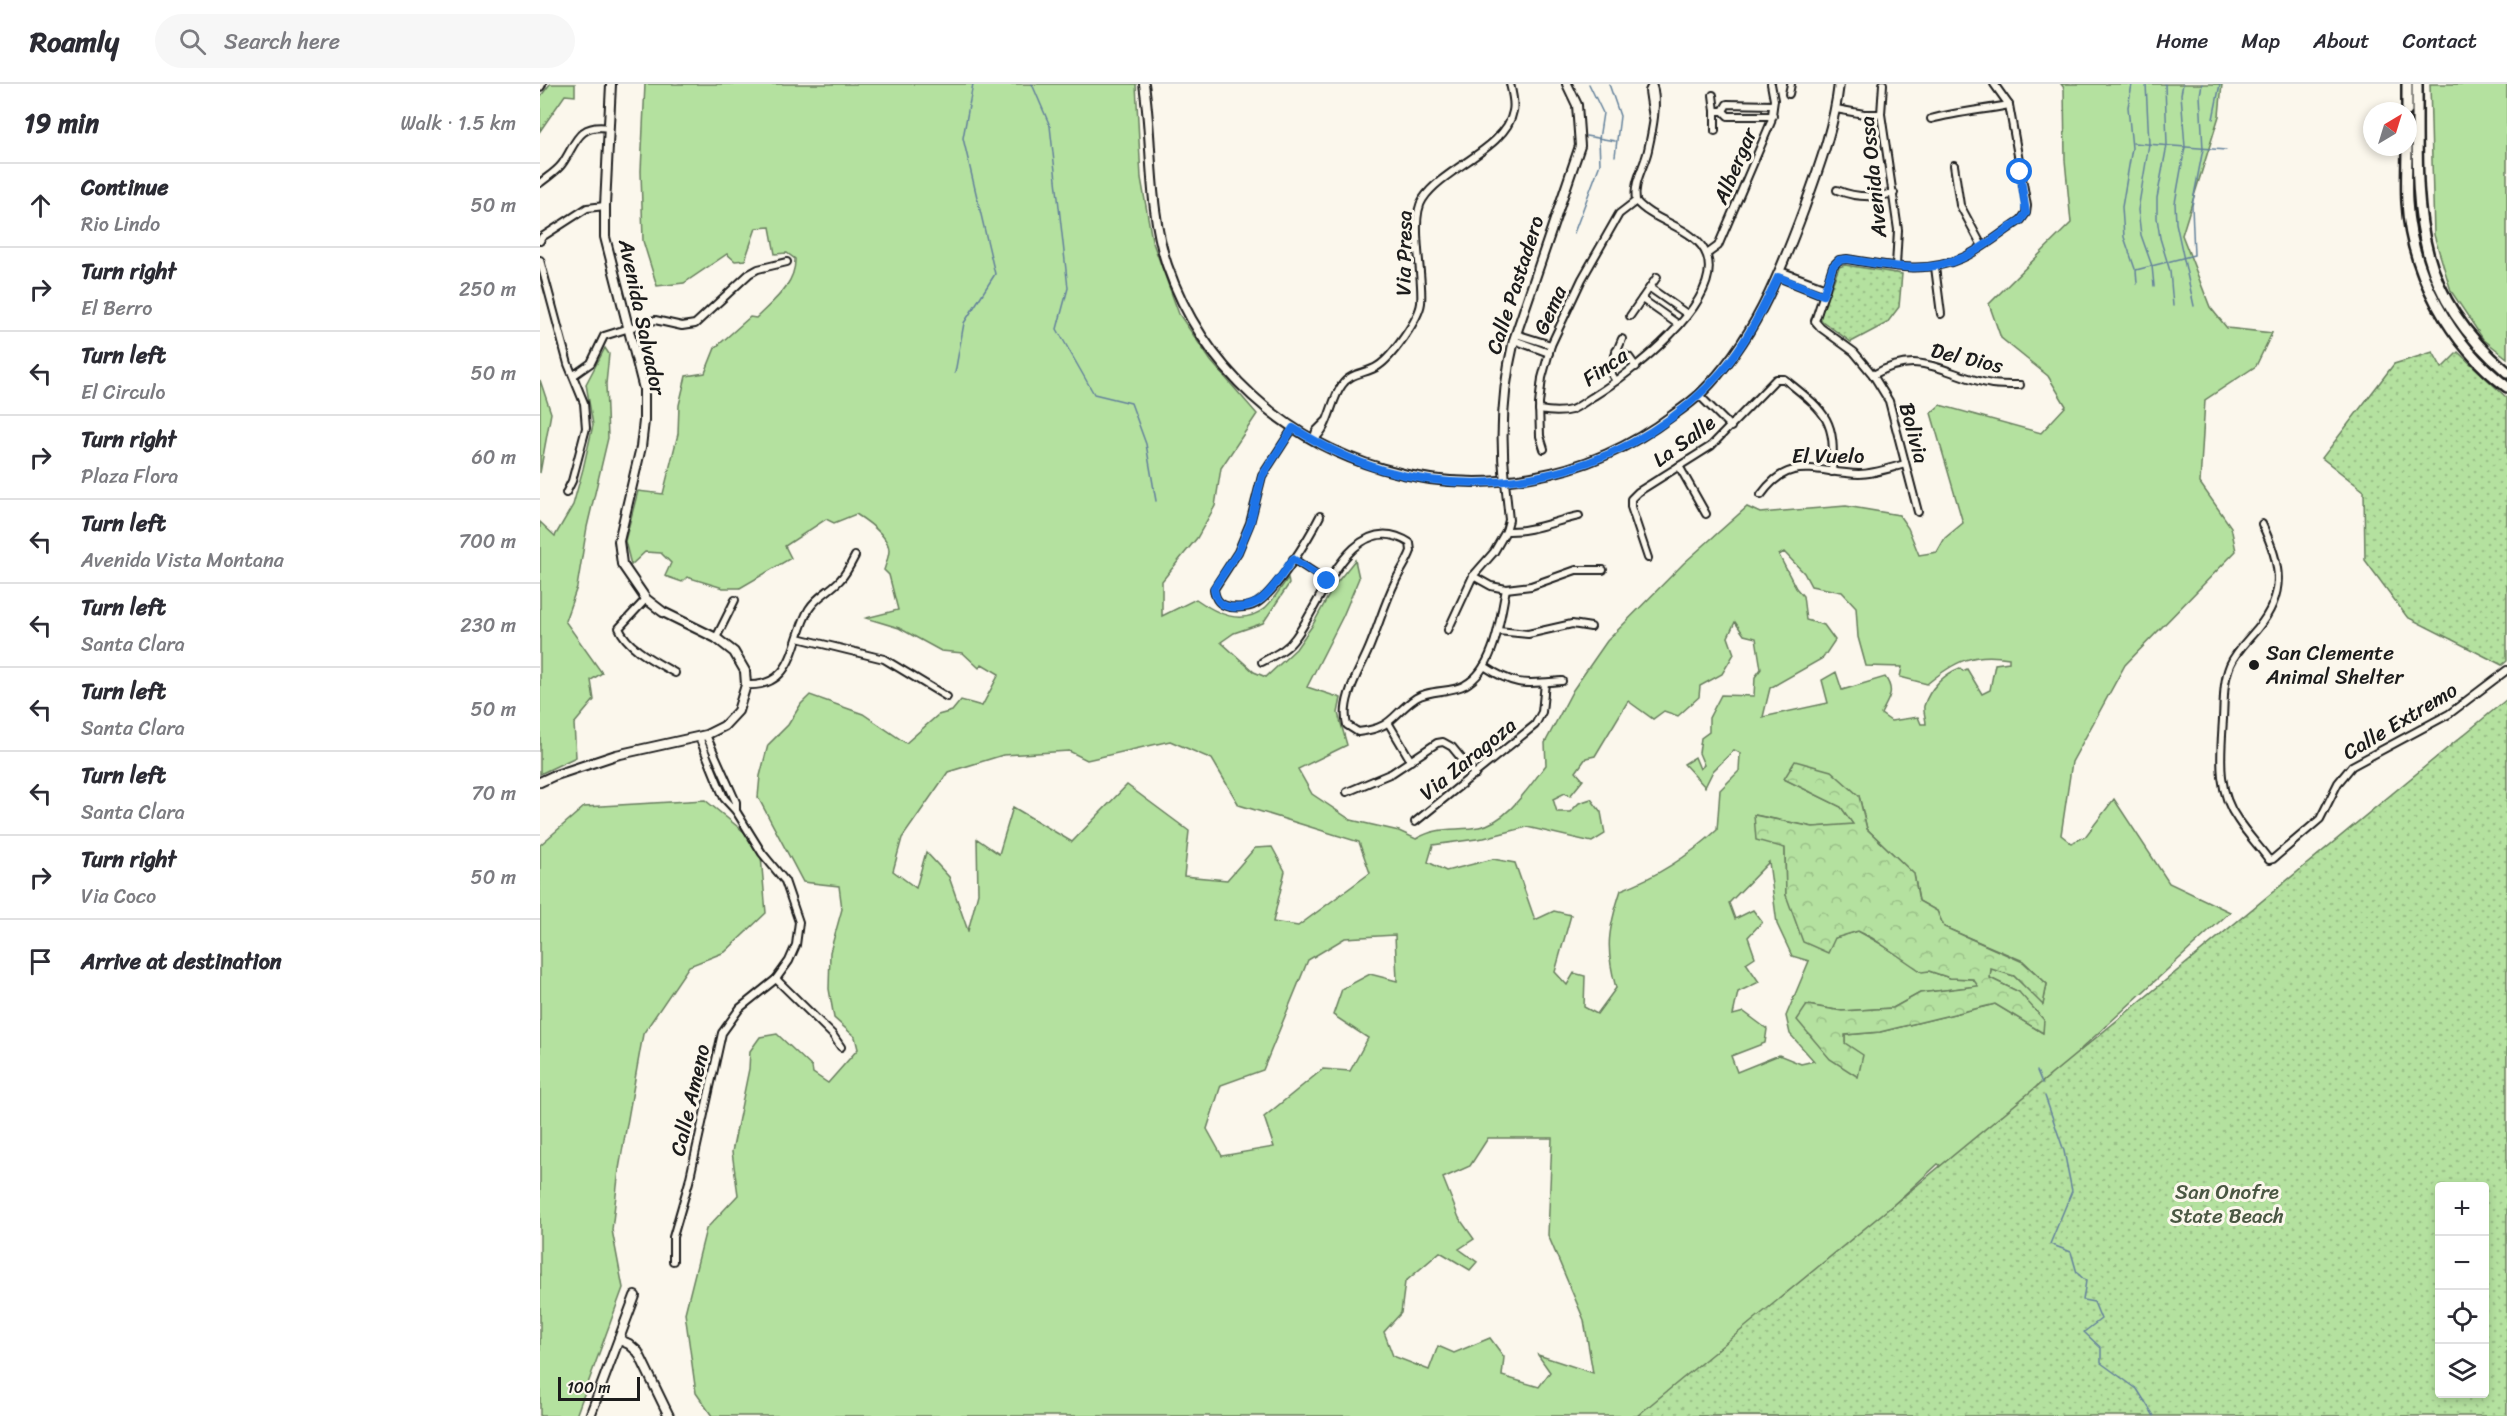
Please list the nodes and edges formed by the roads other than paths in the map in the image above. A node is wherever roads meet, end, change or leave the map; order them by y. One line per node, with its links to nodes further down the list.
1 (611, 84): 24 (street, Avenida Salvador)
2 (1144, 84): 64 (street)
3 (1510, 84): 66 (street, Via Presa)
4 (1568, 84): 50 (street, Calle Pastadero)
5 (1652, 84): 31 (street)
6 (1771, 84): 16 (street, Albergar)
7 (1791, 84): 13 (street)
8 (1839, 84): 18 (street)
9 (1883, 84): 21 (street, Avenida Ossa)
10 (1994, 84): 17 (street)
11 (2407, 84): 15 (main road)
12 (2416, 84): 56 (main road)
13 (1789, 94)
14 (1713, 95): 19 (street)
15 (2407, 102)
16 (1773, 105): 20 (street); 22 (street, Albergar)
17 (2009, 105): 23 (street); 34 (street)
18 (1836, 109): 21 (street); 40 (street)
19 (1715, 111): 20 (street); 25 (street)
20 (1723, 111): 22 (street)
21 (1881, 114): 30 (street, Avenida Ossa)
22 (1773, 116): 35 (street, Albergar)
23 (1931, 119)
24 (609, 128): 28 (street); 32 (street, Avenida Salvador)
25 (1715, 131)
26 (2407, 156): 61 (main road)
27 (1954, 165): 34 (street)
28 (540, 183)
29 (1837, 190): 30 (street)
30 (1894, 193): 38 (street, Avenida Ossa)
31 (1636, 201): 35 (street); 52 (street, Gema)
32 (605, 206): 33 (street); 49 (street, Avenida Salvador)
33 (540, 241)
34 (1982, 246): 39 (street)
35 (1707, 254): 45 (street, Finca)
36 (540, 260): 57 (street)
37 (787, 262): 49 (street)
38 (1896, 266): 39 (street); 43 (street)
39 (1935, 267): 46 (street)
40 (1779, 274): 43 (street); 62 (street)
41 (1657, 277): 42 (street, Finca)
42 (1650, 288): 44 (street, Finca); 45 (street)
43 (1824, 291): 58 (street, Bolivia)
44 (1642, 299): 47 (street, Finca); 48 (street)
45 (1687, 314): 48 (street, Finca)
46 (1941, 314)
47 (1630, 316)
48 (1678, 325): 55 (street, Finca)
49 (630, 327): 57 (street); 87 (street, Avenida Salvador)
50 (1515, 337): 52 (street); 54 (street); 71 (street, Calle Pastadero)
51 (1622, 339): 53 (street)
52 (1551, 345): 54 (street, Gema)
53 (1617, 351): 55 (street); 59 (street)
54 (1549, 353): 63 (street, Gema)
55 (1636, 368): 59 (street, Finca)
56 (2507, 372)
57 (574, 375): 72 (street)
58 (1873, 375): 60 (street, Del Dios); 68 (street, Bolivia)
59 (1616, 381): 63 (street, Finca)
60 (2020, 385)
61 (2507, 387)
62 (1699, 395): 65 (street); 71 (street)
63 (1539, 410): 67 (street, Gema)
64 (1293, 428): 66 (street); 82 (street)
65 (1731, 428): 69 (street, La Salle); 70 (street, La Salle)
66 (1313, 440): 71 (street)
67 (1544, 449)
68 (1905, 464): 70 (street, El Vuelo); 74 (street, Bolivia)
69 (1679, 466): 75 (street); 81 (street, La Salle)
70 (1832, 472): 73 (street, El Vuelo)
71 (1505, 482): 79 (street, Calle Pastadero)
72 (566, 493)
73 (1761, 495)
74 (1918, 512)
75 (1706, 514)
76 (1320, 516): 82 (street)
77 (1579, 516): 79 (street)
78 (2262, 524): 96 (street, Calle Extremo)
79 (1506, 531): 84 (street, Calle Pastadero)
80 (855, 556): 93 (street)
81 (1648, 558)
82 (1293, 559): 85 (street)
83 (1602, 570): 86 (street)
84 (1473, 576): 86 (street); 90 (street, Calle Pastadero)
85 (1327, 581): 94 (street); 102 (street)
86 (1506, 589): 91 (street)
87 (646, 599): 92 (street, Avenida Salvador); 97 (street)
88 (735, 600): 92 (street)
89 (1592, 627): 91 (street)
90 (1448, 630)
91 (1498, 631): 95 (street)
92 (716, 638): 100 (street, Avenida Salvador)
93 (798, 639): 100 (street); 101 (street)
94 (1262, 662)
95 (1484, 666): 99 (street); 102 (street)
96 (2507, 670)
97 (675, 673)
98 (1562, 681): 99 (street)
99 (1545, 683): 105 (street, Via Zaragoza)
100 (746, 685): 103 (street)
101 (947, 697)
102 (1389, 724): 104 (street)
103 (703, 736): 106 (street); 109 (street, Calle Ameno)
104 (1411, 761): 105 (street); 107 (street)
105 (1475, 776): 108 (street, Via Zaragoza)
106 (540, 782)
107 (1347, 792)
108 (1415, 822)
109 (776, 979): 110 (street); 111 (street, Calle Ameno)
110 (841, 1047)
111 (673, 1261)
112 (635, 1296): 113 (street)
113 (620, 1340): 114 (street); 115 (street)
114 (590, 1416)
115 (669, 1416)

